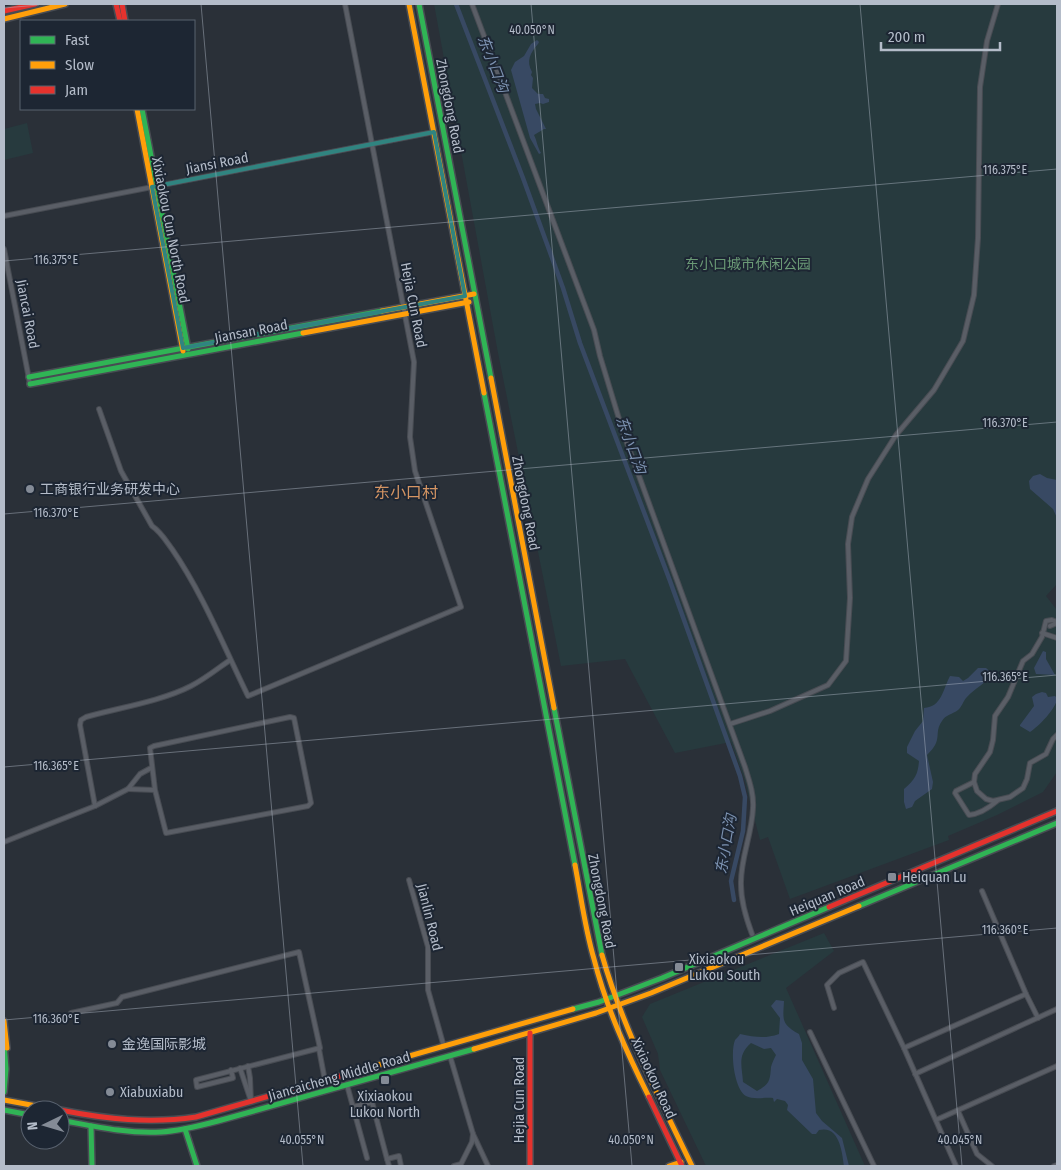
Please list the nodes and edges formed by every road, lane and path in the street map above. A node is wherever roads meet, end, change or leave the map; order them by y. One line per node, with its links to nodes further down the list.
1 (35, 4): 10 (main road)
2 (65, 4): 11 (main road)
3 (116, 4): 12 (main road)
4 (122, 4): 13 (main road)
5 (345, 4): 17 (street, Hejia Cun Road)
6 (409, 4): 16 (main road, Zhongdong Road)
7 (419, 4): 21 (main road, Zhongdong Road)
8 (472, 4): 37 (street)
9 (998, 4): 37 (street)
10 (4, 11)
11 (4, 19)
12 (120, 20)
13 (125, 20)
14 (137, 110): 18 (main road, Xixiaokou Cun North Road)
15 (142, 110): 18 (main road, Xixiaokou Cun North Road)
16 (434, 132): 17 (street, Jiansi Road); 22 (main road, Zhongdong Road)
17 (372, 144): 18 (street, Jiansi Road); 25 (street, Hejia Cun Road)
18 (154, 186): 19 (street, Jiansi Road); 27 (main road, Xixiaokou Cun North Road)
19 (4, 216)
20 (4, 249): 29 (street, Jiancai Road)
21 (474, 294): 22 (main road, Jiansan Road); 23 (main road, Zhongdong Road)
22 (465, 296): 24 (main road, Zhongdong Road); 25 (main road, Jiansan Road)
23 (476, 301): 24 (main road, Jiansan Road); 52 (main road, Zhongdong Road)
24 (466, 302): 26 (main road, Jiansan Road); 53 (main road, Zhongdong Road)
25 (403, 307): 26 (street, Hejia Cun Road); 27 (main road, Jiansan Road)
26 (404, 314): 28 (main road, Jiansan Road); 36 (street, Hejia Cun Road)
27 (185, 348): 28 (main road, Xixiaokou Cun North Road); 29 (main road, Jiansan Road)
28 (186, 354): 30 (main road, Jiansan Road)
29 (29, 377): 30 (street, Jiancai Road)
30 (30, 384)
31 (99, 409): 36 (street)
32 (1057, 623): 33 (street); 34 (street)
33 (1050, 626)
34 (1042, 634): 35 (street); 40 (street)
35 (1057, 638)
36 (230, 660): 44 (street)
37 (730, 724): 50 (street)
38 (1057, 735): 43 (street)
39 (151, 768): 41 (street); 42 (street); 42 (street)
40 (974, 782): 43 (street); 43 (street)
41 (128, 789): 42 (street); 44 (street)
42 (155, 790)
43 (997, 801)
44 (95, 806): 47 (street)
45 (1057, 812): 52 (main road, Heiquan Road)
46 (1057, 823): 54 (main road, Heiquan Road)
47 (4, 842)
48 (409, 880): 64 (street, Jianlin Road)
49 (982, 891): 51 (street)
50 (752, 934)
51 (1026, 994): 59 (street); 66 (street)
52 (615, 996): 53 (main road, Heiquan Road); 54 (main road, Zhongdong Road)
53 (606, 1000): 56 (main road, Xixiaokou Road); 64 (main road, Jiancaicheng Middle Road)
54 (618, 1005): 56 (main road, Jiancaicheng Middle Road); 104 (main road, Xixiaokou Road)
55 (834, 1008): 66 (street)
56 (609, 1009): 62 (main road, Jiancaicheng Middle Road); 95 (main road, Xixiaokou Road)
57 (1057, 1009): 59 (street)
58 (71, 1013): 65 (street)
59 (1038, 1018): 74 (street)
60 (4, 1021): 71 (main road)
61 (810, 1032): 105 (street)
62 (530, 1034): 67 (main road, Jiancaicheng Middle Road); 102 (main road, Hejia Cun Road)
63 (4, 1043): 71 (main road)
64 (444, 1047): 73 (main road, Jiancaicheng Middle Road)
65 (318, 1048): 68 (street); 76 (street)
66 (904, 1048): 74 (street)
67 (450, 1056): 77 (main road, Jiancaicheng Middle Road); 92 (street)
68 (248, 1066): 70 (street); 81 (street)
69 (1057, 1066): 85 (street)
70 (240, 1068): 72 (street); 81 (street)
71 (6, 1069): 79 (main road)
72 (231, 1070): 72 (street)
73 (351, 1074): 75 (main road, Jiancaicheng Middle Road); 77 (main road)
74 (915, 1074): 88 (street)
75 (334, 1078): 76 (main road, Jiancaicheng Middle Road); 78 (main road)
76 (325, 1081): 81 (main road, Jiancaicheng Middle Road)
77 (350, 1084): 78 (main road, Jiancaicheng Middle Road); 83 (street)
78 (337, 1088): 91 (main road, Jiancaicheng Middle Road)
79 (4, 1092)
80 (4, 1100): 82 (main road, Jiancaicheng Middle Road)
81 (251, 1102): 86 (main road, Jiancaicheng Middle Road)
82 (20, 1103)
83 (353, 1107): 93 (street); 94 (street)
84 (4, 1110): 87 (main road)
85 (958, 1111): 88 (street); 107 (street)
86 (70, 1112)
87 (20, 1113)
88 (936, 1120): 106 (street)
89 (70, 1122): 90 (main road, Jiancaicheng Middle Road)
90 (91, 1126): 91 (main road, Jiancaicheng Middle Road); 96 (main road)
91 (185, 1129): 97 (main road)
92 (473, 1134): 100 (street); 101 (street)
93 (367, 1158)
94 (387, 1160): 98 (street); 99 (street)
95 (682, 1164): 103 (main road)
96 (92, 1166)
97 (197, 1166)
98 (389, 1166)
99 (401, 1166)
100 (454, 1166)
101 (488, 1166)
102 (530, 1166)
103 (669, 1166)
104 (692, 1166)
105 (874, 1166)
106 (956, 1166)
107 (992, 1166)

